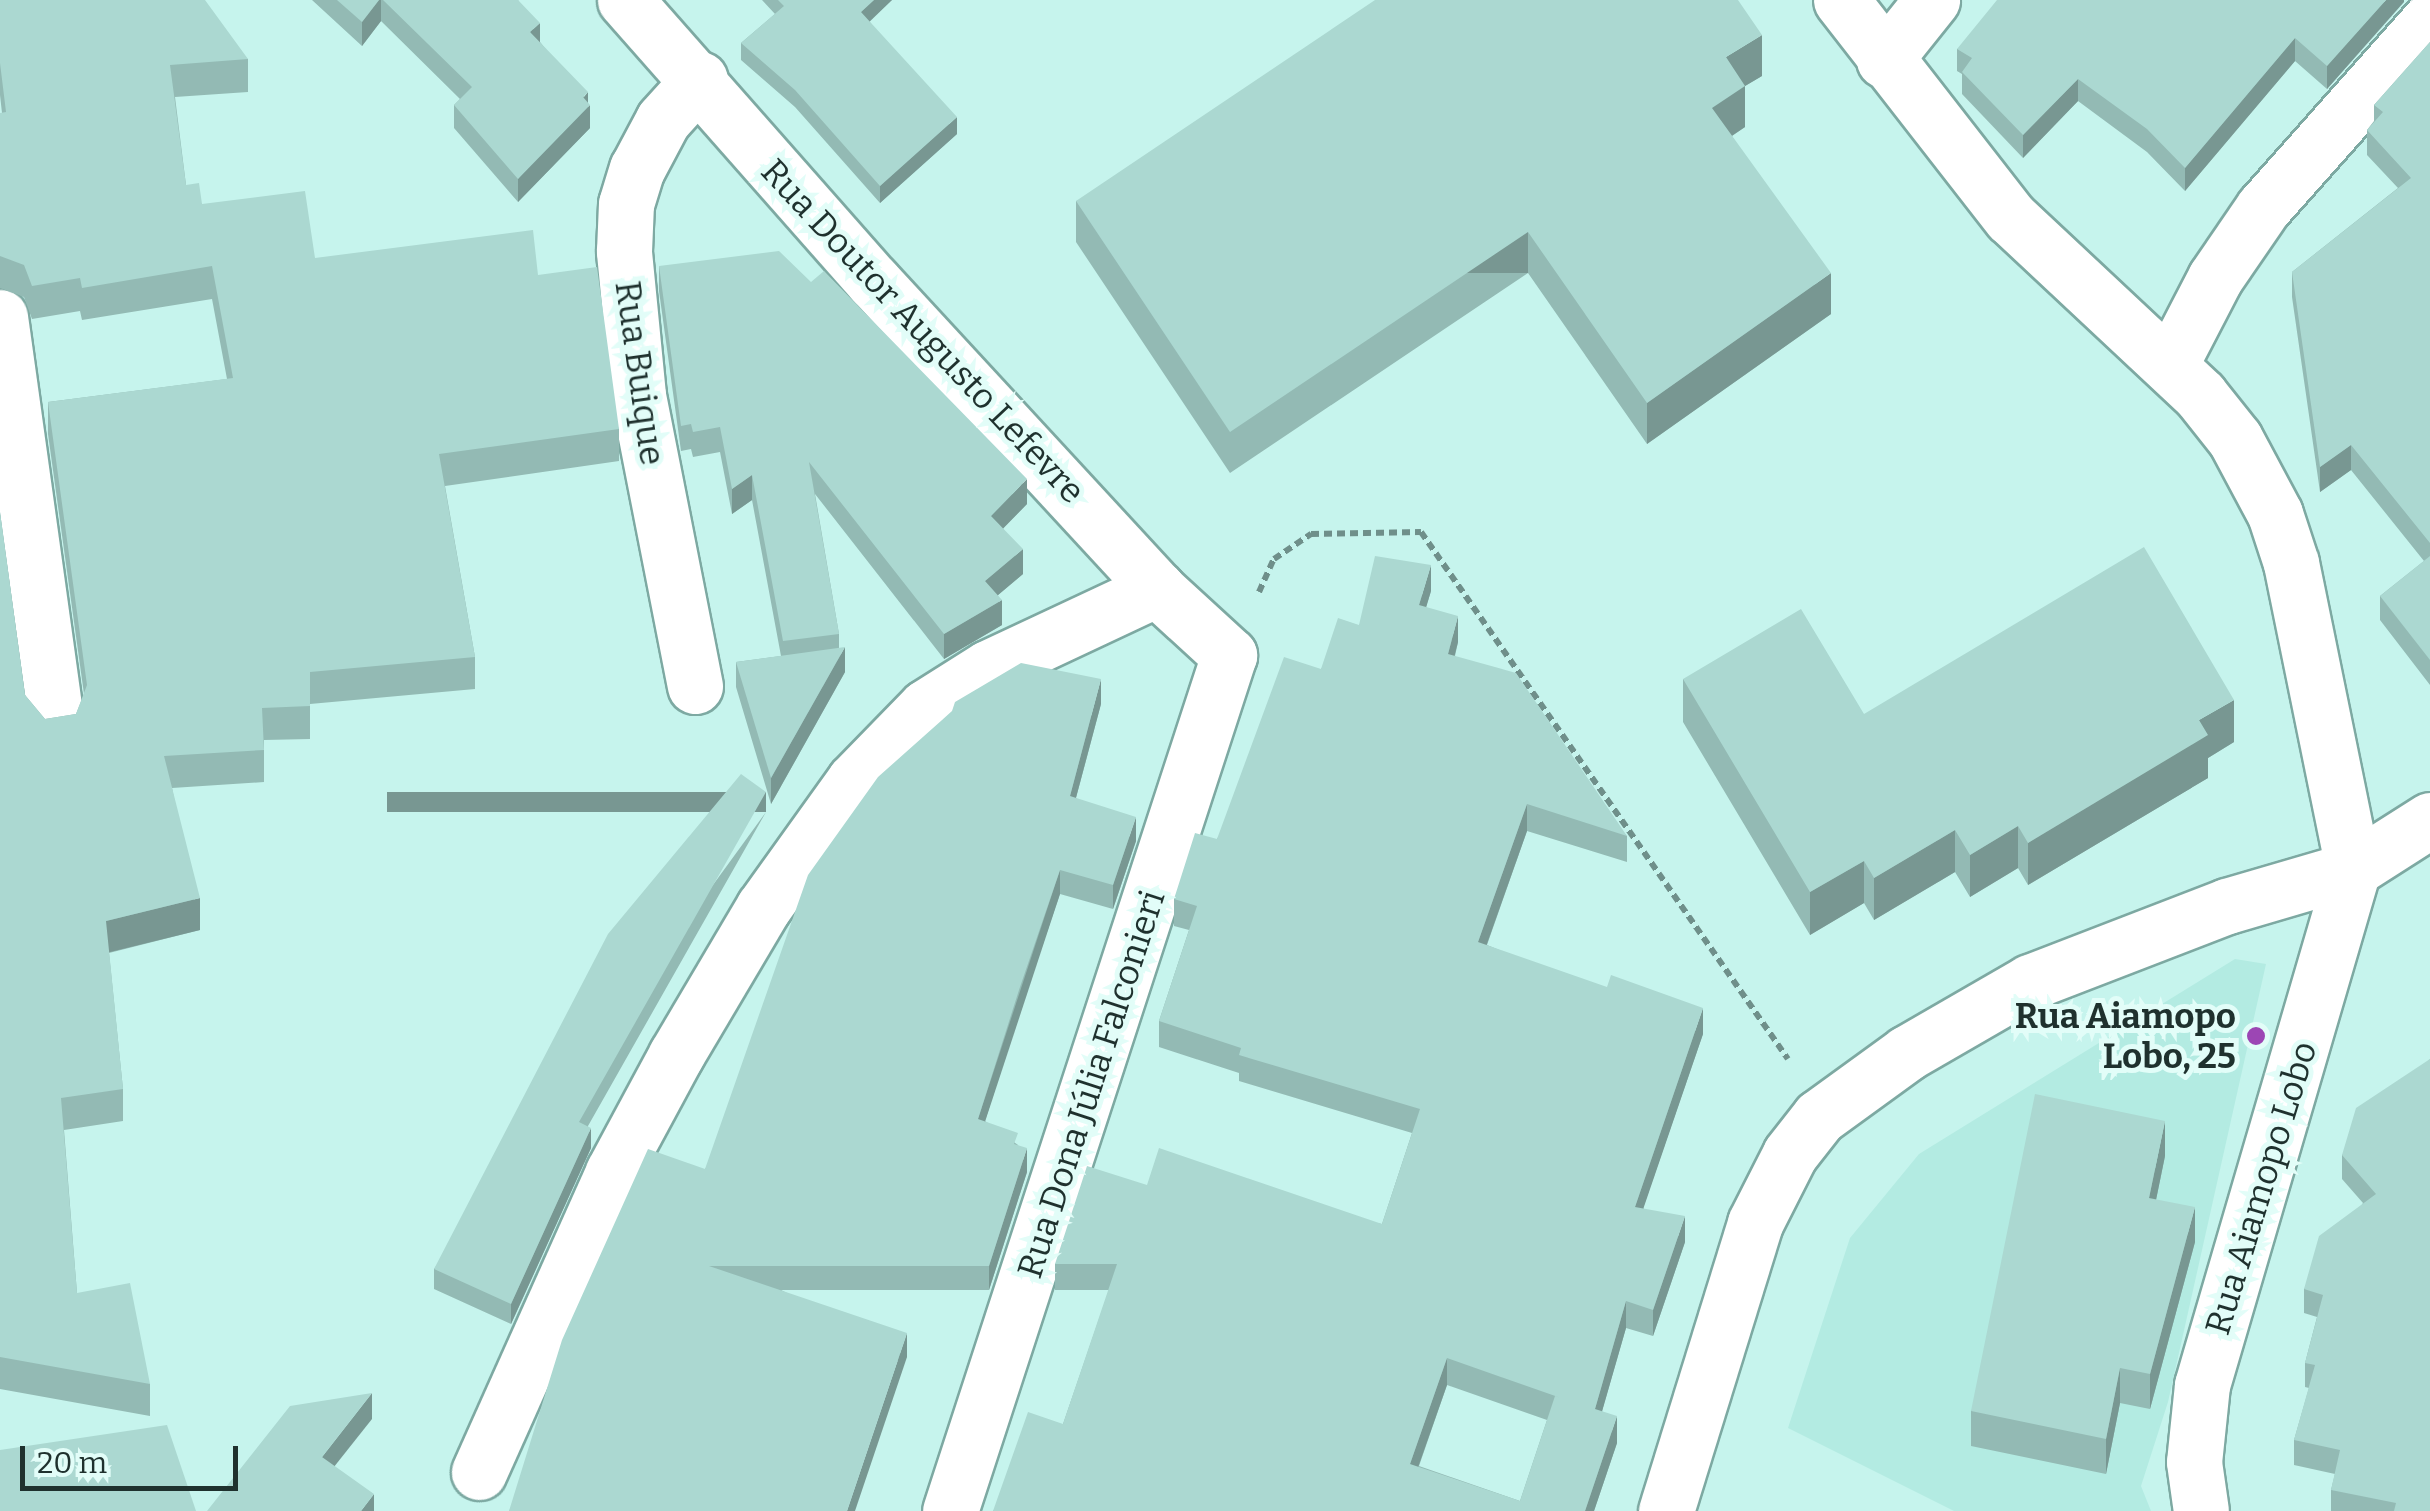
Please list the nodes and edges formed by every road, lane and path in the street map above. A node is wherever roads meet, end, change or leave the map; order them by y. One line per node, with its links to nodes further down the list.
1 (625, 0): 6 (street, Rua Doutor Augusto Lefevre)
2 (1841, 0): 5 (street)
3 (1932, 0): 5 (street)
4 (2430, 20): 8 (street)
5 (1884, 60): 8 (street)
6 (700, 78): 9 (street, Rua Doutor Augusto Lefevre); 11 (street, Rua Buique)
7 (0, 317): 12 (street)
8 (2172, 363): 14 (street)
9 (1157, 589): 10 (street, Rua Doutor Augusto Lefevre); 16 (street)
10 (1228, 656): 15 (path); 17 (street, Rua Dona Júlia Falconieri)
11 (695, 686)
12 (56, 722)
13 (2430, 820): 14 (street)
14 (2353, 870): 15 (street); 19 (street, Rua Aiamopo Lobo)
15 (1819, 1118): 18 (street)
16 (479, 1472)
17 (950, 1511)
18 (1666, 1511)
19 (2201, 1511)

